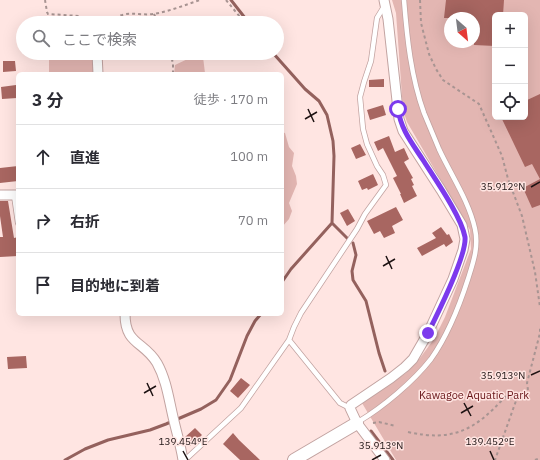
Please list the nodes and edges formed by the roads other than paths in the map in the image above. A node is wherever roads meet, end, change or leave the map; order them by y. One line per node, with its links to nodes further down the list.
1 (404, 0): 10 (lane)
2 (384, 3): 8 (lane); 9 (street)
3 (97, 60): 4 (street)
4 (98, 72)
5 (0, 195): 6 (street)
6 (16, 195)
7 (125, 316): 11 (street)
8 (289, 340): 9 (lane); 11 (lane)
9 (350, 408): 10 (street)
10 (357, 423): 12 (street); 13 (street)
11 (184, 460)
12 (294, 460)
13 (385, 460)

